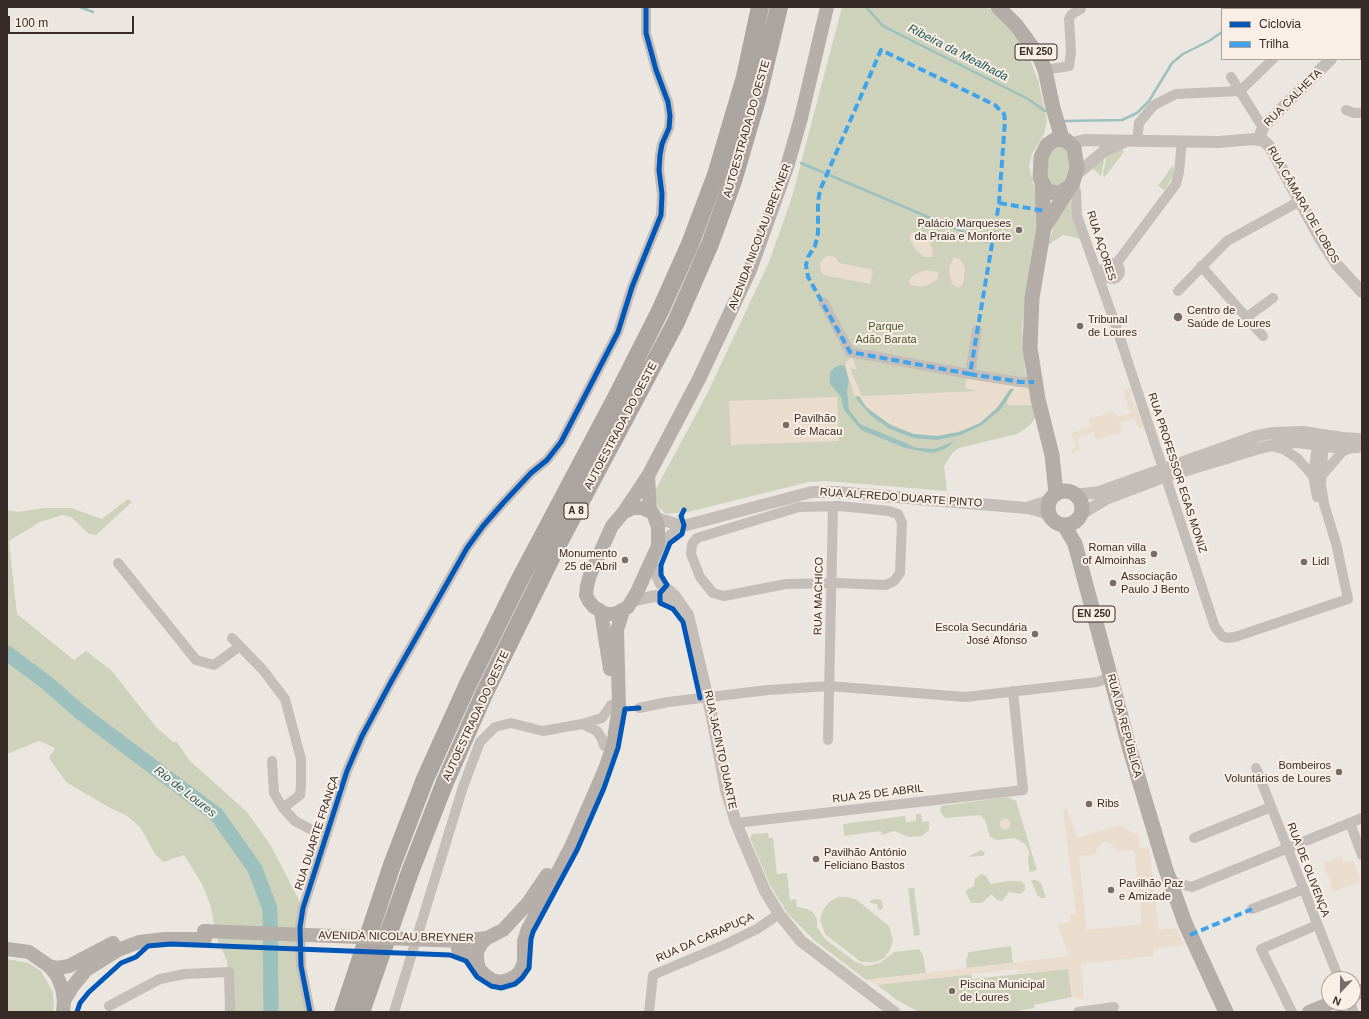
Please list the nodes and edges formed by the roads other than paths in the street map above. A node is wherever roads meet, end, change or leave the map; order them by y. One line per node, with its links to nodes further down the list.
1 (646, 7): 75 (street, RUA DUARTE FRANÇA)
2 (760, 7): 100 (highway, AUTOESTRADA DO OESTE / A 8)
3 (779, 7): 101 (highway, AUTOESTRADA DO OESTE / A 8)
4 (827, 7): 39 (main road, AVENIDA NICOLAU BREYNER)
5 (998, 7): 9 (main road, EN 250)
6 (1081, 9): 9 (street)
7 (1272, 60): 11 (street)
8 (1330, 60): 14 (street, RUA CALHETA)
9 (1045, 70): 16 (main road, EN 250)
10 (1231, 77): 11 (street)
11 (1240, 91): 14 (street); 17 (street)
12 (1346, 110): 13 (street)
13 (1362, 113)
14 (1264, 126): 15 (street, RUA CALHETA)
15 (1258, 139): 18 (street); 21 (street, RUA CÂMARA DE LOBOS)
16 (1061, 141): 17 (street); 19 (main road); 20 (main road)
17 (1132, 141): 18 (street); 19 (street)
18 (1182, 142): 23 (street)
19 (1073, 181): 20 (main road); 22 (main road); 23 (street, RUA AÇORES)
20 (1042, 184): 22 (main road)
21 (1300, 201): 24 (street); 26 (street, RUA CÂMARA DE LOBOS)
22 (1044, 227): 34 (main road, EN 250)
23 (1092, 258): 29 (street, RUA AÇORES)
24 (1201, 266): 25 (street); 30 (street)
25 (1178, 291)
26 (1362, 292)
27 (1273, 298): 30 (street)
28 (824, 303): 33 (street)
29 (1112, 316): 38 (street, RUA PROFESSOR EGAS MONIZ)
30 (1247, 317): 32 (street)
31 (977, 330): 33 (street)
32 (1263, 336)
33 (970, 374): 34 (street)
34 (1034, 382): 41 (main road, EN 250)
35 (1321, 440): 36 (street); 37 (street); 38 (street); 40 (street)
36 (1269, 445): 38 (street); 40 (street)
37 (1355, 445): 40 (street)
38 (1163, 473): 40 (street, RUA PROFESSOR EGAS MONIZ); 41 (street, RUA ALFREDO DUARTE PINTO); 46 (street)
39 (648, 476): 44 (main road, AVENIDA NICOLAU BREYNER); 45 (main road)
40 (1317, 476)
41 (1063, 495): 43 (street, RUA ALFREDO DUARTE PINTO); 46 (main road, EN 250); 47 (main road, EN 250)
42 (833, 506): 53 (street, RUA MACHICO); 53 (street); 53 (street)
43 (1027, 508): 47 (street, RUA ALFREDO DUARTE PINTO); 48 (street, RUA ALFREDO DUARTE PINTO)
44 (624, 512): 45 (main road); 56 (main road, AVENIDA NICOLAU BREYNER)
45 (653, 514): 48 (street); 50 (main road)
46 (1079, 517): 47 (main road); 49 (main road, RUA DA REPÚBLICA / EN 250)
47 (1058, 521): 49 (main road, RUA DA REPÚBLICA / EN 250)
48 (683, 526): 50 (street, RUA ALFREDO DUARTE PINTO)
49 (1075, 544): 59 (main road, RUA DA REPÚBLICA / EN 250)
50 (658, 546): 52 (main road, AVENIDA NICOLAU BREYNER)
51 (118, 563): 58 (street)
52 (651, 563): 54 (main road, AVENIDA NICOLAU BREYNER); 55 (street, RUA JACINTO DUARTE)
53 (830, 583): 60 (street, RUA MACHICO)
54 (627, 606): 55 (street); 56 (main road); 90 (main road, AVENIDA NICOLAU BREYNER)
55 (684, 608): 62 (street, RUA JACINTO DUARTE)
56 (601, 612): 63 (main road, AVENIDA NICOLAU BREYNER)
57 (232, 638): 58 (street)
58 (240, 646): 71 (street)
59 (1111, 677): 61 (street); 79 (main road, RUA DA REPÚBLICA / EN 250)
60 (829, 686): 61 (street); 62 (street); 66 (street, RUA MACHICO)
61 (1013, 691): 74 (street, RUA 25 DE ABRIL)
62 (708, 697): 64 (street); 74 (street, RUA JACINTO DUARTE)
63 (611, 705): 65 (street); 67 (main road, AVENIDA NICOLAU BREYNER)
64 (639, 708)
65 (582, 724): 67 (street); 102 (street)
66 (828, 740)
67 (604, 746): 87 (main road, AVENIDA NICOLAU BREYNER)
68 (272, 761): 71 (street)
69 (1256, 768): 70 (street, RUA DE OLIVENÇA)
70 (1271, 807): 76 (street); 77 (street, RUA DE OLIVENÇA)
71 (283, 808): 75 (street)
72 (1362, 818): 73 (street)
73 (1350, 823): 77 (street); 78 (street)
74 (736, 824): 84 (street, RUA JACINTO DUARTE)
75 (326, 835): 99 (street, RUA DUARTE FRANÇA)
76 (1194, 838)
77 (1287, 849): 80 (street); 81 (street, RUA DE OLIVENÇA)
78 (1362, 855)
79 (1169, 877): 80 (street); 82 (main road, RUA DA REPÚBLICA / EN 250)
80 (1192, 887): 82 (street)
81 (1304, 889): 83 (street); 85 (street, RUA DE OLIVENÇA)
82 (1178, 906): 106 (main road, RUA DA REPÚBLICA / EN 250)
83 (1252, 909)
84 (778, 914): 103 (street, RUA DA CARAPUÇA); 104 (street, RUA JACINTO DUARTE)
85 (1317, 925): 93 (street, RUA DE OLIVENÇA); 107 (street)
86 (204, 935): 88 (main road, AVENIDA NICOLAU BREYNER); 92 (main road, AVENIDA NICOLAU BREYNER); 96 (main road, AVENIDA NICOLAU BREYNER)
87 (492, 936): 88 (main road, AVENIDA NICOLAU BREYNER); 90 (main road, AVENIDA NICOLAU BREYNER); 91 (main road, AVENIDA NICOLAU BREYNER)
88 (459, 945): 91 (main road, AVENIDA NICOLAU BREYNER)
89 (7, 949): 92 (main road)
90 (524, 954): 91 (main road, AVENIDA NICOLAU BREYNER)
91 (477, 960)
92 (49, 966): 96 (main road)
93 (1336, 971)
94 (109, 1006): 98 (street)
95 (1114, 1006): 105 (street)
96 (64, 1007)
97 (1321, 1007): 108 (main road)
98 (230, 1012)
99 (310, 1012)
100 (343, 1012)
101 (361, 1012)
102 (394, 1012)
103 (649, 1012)
104 (894, 1012)
105 (1078, 1012)
106 (1226, 1012)
107 (1292, 1012)
108 (1309, 1012)

